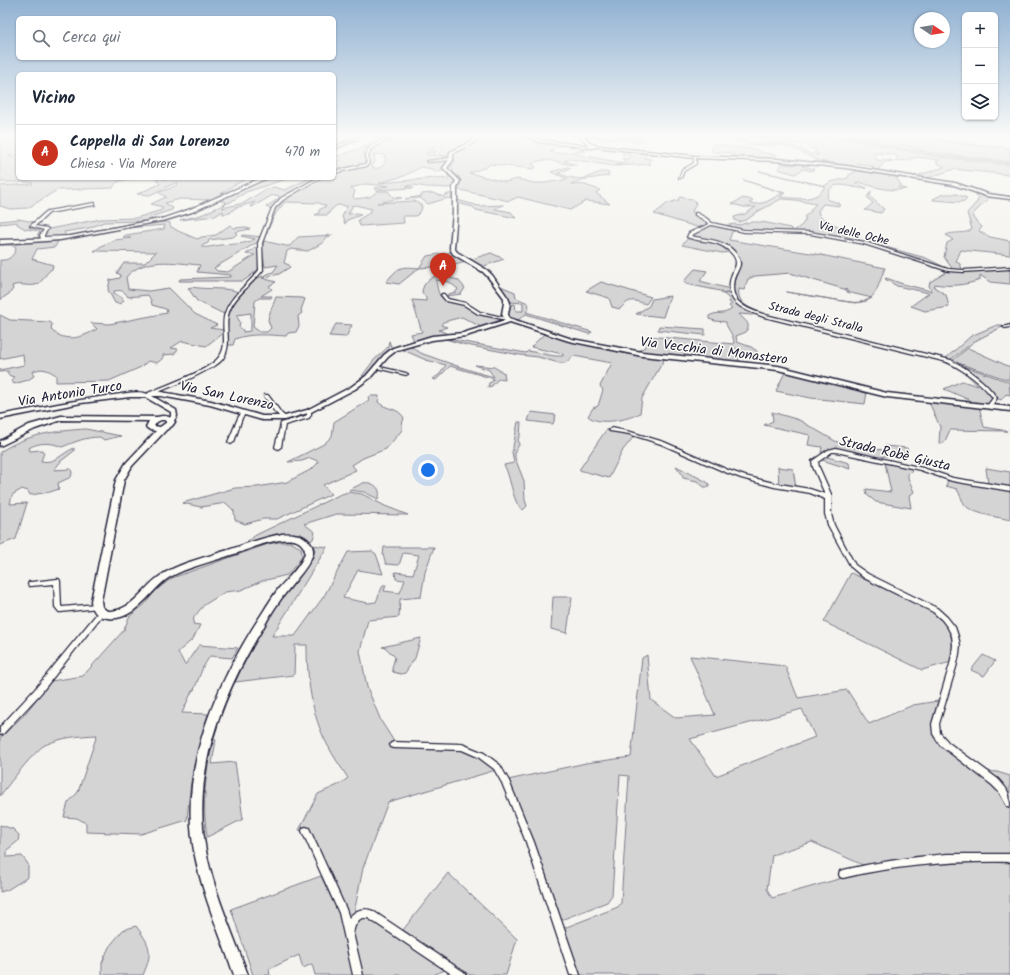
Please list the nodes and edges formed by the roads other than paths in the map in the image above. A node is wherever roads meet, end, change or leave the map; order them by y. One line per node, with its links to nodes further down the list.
1 (257, 182): 9 (main road)
2 (313, 182): 18 (street)
3 (458, 182): 13 (street)
4 (939, 182): 5 (street)
5 (1010, 198)
6 (94, 204): 9 (street)
7 (696, 214): 8 (street, Via delle Oche)
8 (711, 224): 11 (street, Via delle Oche); 21 (street, Strada degli Stralla)
9 (72, 238): 10 (main road)
10 (0, 242)
11 (1010, 268)
12 (443, 295): 13 (street)
13 (509, 320): 16 (street, Via San Lorenzo); 21 (street, Via Vecchia di Monastero)
14 (1010, 326): 15 (street)
15 (1004, 327)
16 (376, 367): 17 (street); 23 (street, Via San Lorenzo)
17 (406, 374)
18 (149, 395): 20 (street); 24 (street, Via San Lorenzo); 25 (street, Via Antonio Turco)
19 (266, 396): 28 (street)
20 (166, 406): 27 (street); 29 (street)
21 (989, 406): 22 (street, Via Vecchia di Monastero)
22 (1010, 409)
23 (309, 411): 28 (street, Via San Lorenzo); 34 (street)
24 (244, 413): 28 (street, Via San Lorenzo); 32 (street)
25 (0, 417)
26 (132, 418): 27 (main road); 30 (main road); 33 (main road)
27 (159, 418): 29 (main road); 30 (main road)
28 (285, 418)
29 (171, 421): 30 (main road)
30 (152, 430): 38 (main road)
31 (612, 430): 36 (street)
32 (231, 442)
33 (0, 444)
34 (278, 447)
35 (1010, 489): 36 (street, Strada Robè Giusta)
36 (828, 498): 41 (street, Strada Robè Giusta)
37 (31, 584): 38 (street)
38 (98, 610): 39 (street); 46 (main road)
39 (0, 732)
40 (394, 745): 49 (street)
41 (1010, 803)
42 (306, 831): 45 (street)
43 (1010, 858): 44 (street)
44 (843, 874)
45 (349, 933): 47 (street); 48 (street)
46 (241, 975)
47 (358, 975)
48 (461, 975)
49 (575, 975)

